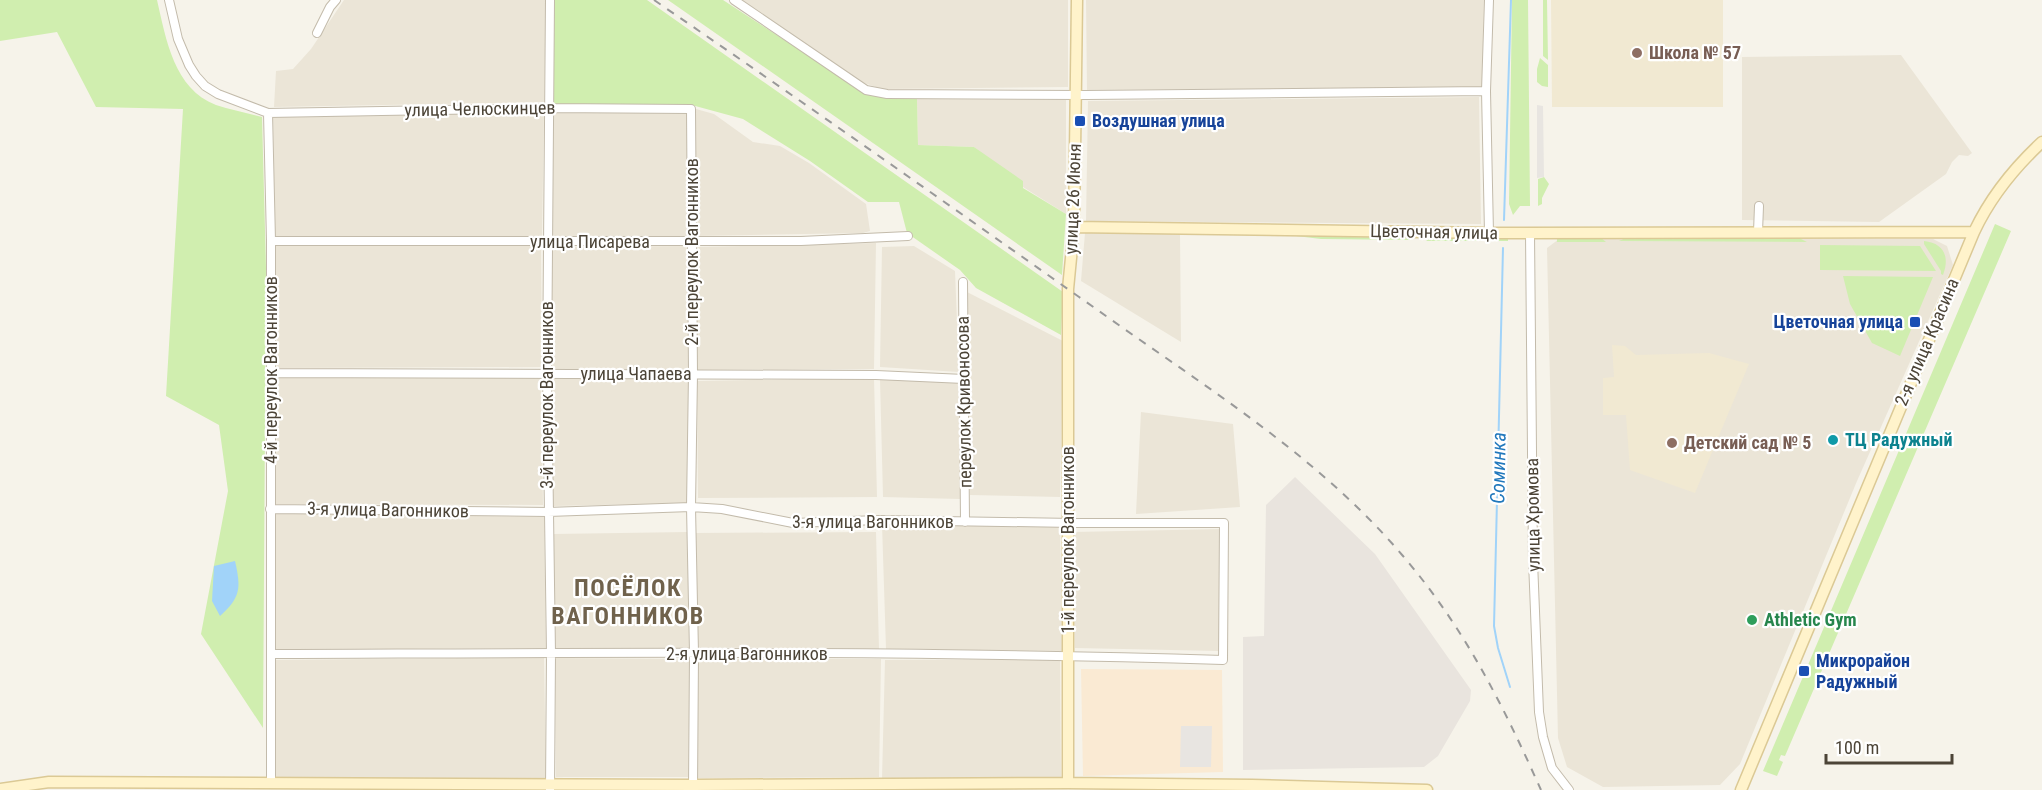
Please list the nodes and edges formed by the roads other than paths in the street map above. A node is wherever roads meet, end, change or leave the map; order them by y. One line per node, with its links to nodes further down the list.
1 (169, 0): 12 (street)
2 (336, 0): 7 (street)
3 (550, 0): 10 (street, 3-й переулок Вагонников)
4 (734, 0): 9 (street)
5 (1077, 0): 9 (street, улица 26 Июня)
6 (1489, 0): 8 (street)
7 (317, 33)
8 (1486, 92): 9 (street); 18 (street)
9 (1076, 95): 15 (street, улица 26 Июня)
10 (549, 108): 11 (street, улица Челюскинцев); 12 (street, улица Челюскинцев); 23 (street, 3-й переулок Вагонников)
11 (691, 110): 21 (street, 2-й переулок Вагонников)
12 (268, 113): 22 (street, 4-й переулок Вагонников)
13 (2042, 142): 17 (street, 2-я улица Красина)
14 (1759, 206): 16 (street)
15 (1074, 227): 18 (street, Цветочная улица); 25 (street, улица 26 Июня)
16 (1758, 232): 17 (street, Цветочная улица); 19 (street, Цветочная улица)
17 (1974, 232): 48 (street, 2-я улица Красина)
18 (1489, 233): 19 (street, Цветочная улица)
19 (1530, 233): 47 (street, улица Хромова)
20 (908, 236): 21 (street, улица Писарева)
21 (692, 241): 23 (street, улица Писарева); 28 (street, 2-й переулок Вагонников)
22 (272, 242): 23 (street, улица Писарева); 26 (street, 4-й переулок Вагонников)
23 (547, 242): 27 (street, 3-й переулок Вагонников)
24 (963, 282): 29 (street, переулок Кривоносова)
25 (1068, 290): 34 (street, 1-й переулок Вагонников)
26 (271, 373): 27 (street, улица Чапаева); 31 (street, 4-й переулок Вагонников)
27 (547, 373): 28 (street, улица Чапаева); 32 (street, 3-й переулок Вагонников)
28 (693, 374): 29 (street, улица Чапаева); 30 (street, 2-й переулок Вагонников)
29 (964, 379): 33 (street, переулок Кривоносова)
30 (691, 507): 32 (street, 3-я улица Вагонников); 33 (street, 3-я улица Вагонников); 36 (street, 2-й переулок Вагонников)
31 (270, 509): 32 (street, 3-я улица Вагонников); 37 (street, 4-й переулок Вагонников)
32 (548, 512): 35 (street, 3-й переулок Вагонников)
33 (965, 522): 34 (street, 3-я улица Вагонников)
34 (1068, 523): 38 (street, 1-й переулок Вагонников); 39 (street, 3-я улица Вагонников)
35 (551, 653): 36 (street, 2-я улица Вагонников); 37 (street, 2-я улица Вагонников); 42 (street, 3-й переулок Вагонников)
36 (694, 653): 38 (street, 2-я улица Вагонников); 44 (street, 2-й переулок Вагонников)
37 (272, 654): 41 (street, 4-й переулок Вагонников)
38 (1069, 655): 39 (street, 2-я улица Вагонников); 40 (street, 1-й переулок Вагонников)
39 (1222, 660)
40 (1068, 786): 43 (street); 44 (street)
41 (271, 787): 42 (street); 45 (street)
42 (550, 787): 44 (street)
43 (1222, 787): 46 (street)
44 (693, 788)
45 (0, 789)
46 (1427, 790)
47 (1569, 790)
48 (1741, 790)

